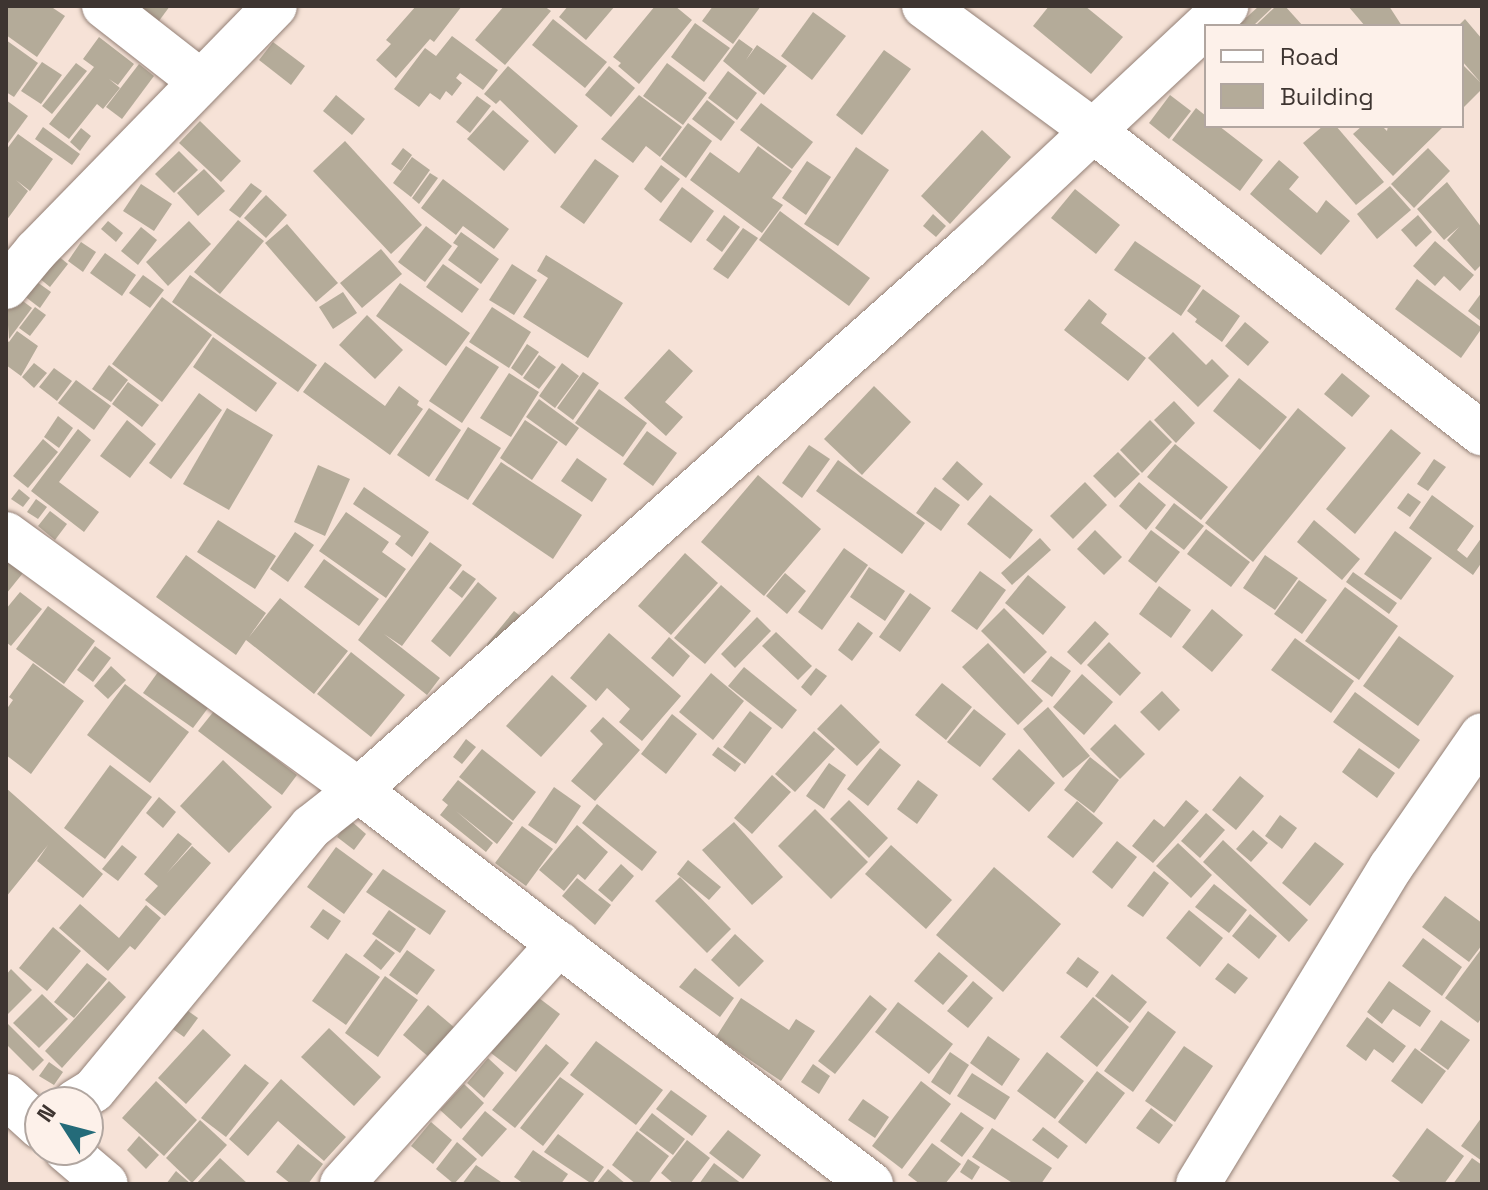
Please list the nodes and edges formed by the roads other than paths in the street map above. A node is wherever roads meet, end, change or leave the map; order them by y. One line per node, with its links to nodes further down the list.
1 (104, 6): 7 (street)
2 (275, 6): 7 (street)
3 (924, 6): 8 (street)
4 (1227, 6): 5 (street)
5 (1207, 24)
6 (1204, 27): 8 (street)
7 (200, 81): 9 (street)
8 (1092, 130): 10 (street); 13 (street)
9 (6, 287)
10 (1482, 434)
11 (6, 534): 13 (street)
12 (1482, 735): 20 (street)
13 (358, 790): 14 (street); 15 (street)
14 (559, 944): 18 (street); 19 (street)
15 (97, 1086)
16 (83, 1166): 17 (street)
17 (106, 1184)
18 (342, 1184)
19 (871, 1184)
20 (1198, 1184)

